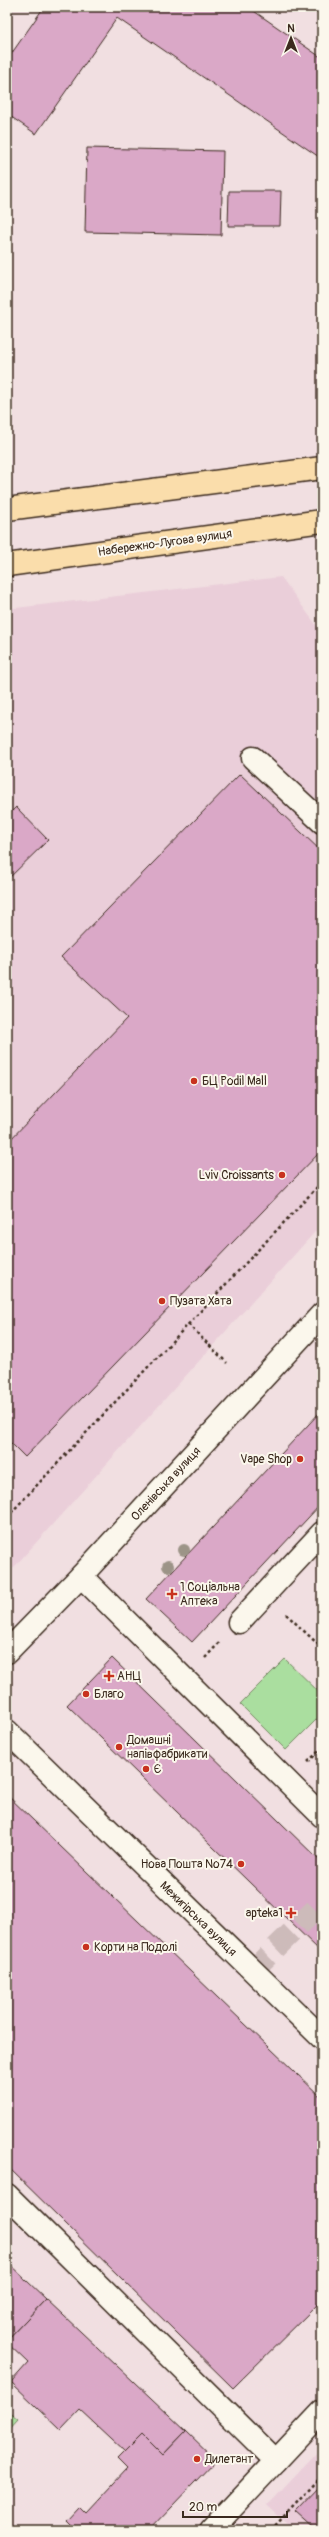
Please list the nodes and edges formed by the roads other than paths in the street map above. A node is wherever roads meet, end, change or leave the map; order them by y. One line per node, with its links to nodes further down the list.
1 (322, 468): 2 (main road)
2 (7, 509)
3 (322, 521): 4 (main road, Набережно-Лугова вулиця)
4 (7, 565)
5 (253, 758): 6 (street)
6 (322, 822)
7 (322, 1314): 9 (street, Оленівська вулиця)
8 (322, 1533): 10 (street)
9 (81, 1576): 11 (street, Оленівська вулиця); 13 (street)
10 (239, 1622)
11 (7, 1652)
12 (7, 1731): 14 (street, Межигірська вулиця)
13 (322, 1816)
14 (322, 2038)
15 (7, 2195): 17 (street)
16 (322, 2412): 17 (street)
17 (276, 2461): 18 (street)
18 (211, 2530)

